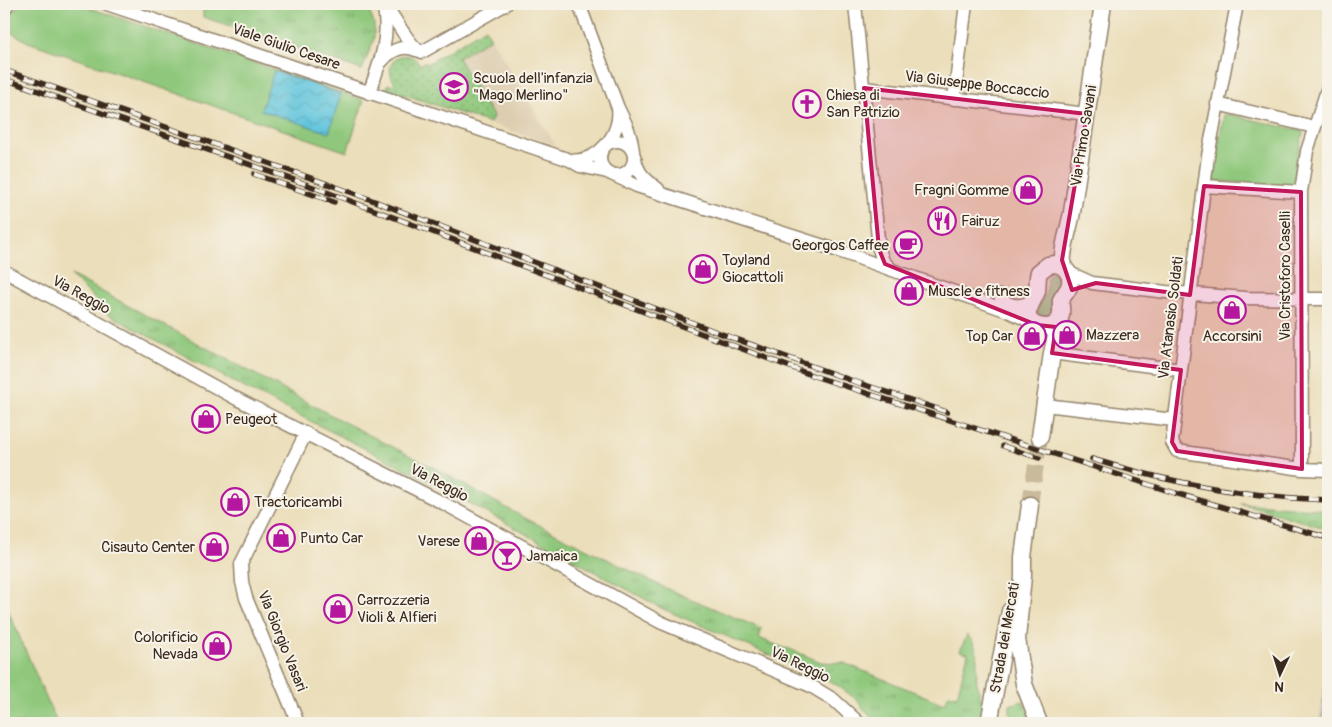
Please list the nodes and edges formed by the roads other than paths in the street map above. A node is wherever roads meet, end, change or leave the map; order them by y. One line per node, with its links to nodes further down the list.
1 (8, 4): 10 (street)
2 (107, 4): 15 (street, Viale Giulio Cesare)
3 (383, 4): 11 (street); 12 (street)
4 (506, 4): 11 (street)
5 (579, 4): 18 (street)
6 (855, 4): 13 (street)
7 (966, 4): 16 (street)
8 (1104, 4): 19 (street, Via Primo Savani)
9 (1237, 4): 17 (street)
10 (4, 9)
11 (416, 50): 12 (street)
12 (379, 66): 15 (street)
13 (864, 88): 16 (street, Via Giuseppe Boccaccio); 28 (street)
14 (1328, 88): 20 (street, Via Cristoforo Caselli)
15 (369, 93): 23 (street, Viale Giulio Cesare)
16 (954, 99): 19 (street, Via Giuseppe Boccaccio)
17 (1217, 104): 20 (street); 25 (street, Via Atanasio Soldati)
18 (618, 108): 21 (street); 22 (street)
19 (1087, 114): 30 (street, Via Primo Savani)
20 (1314, 127): 26 (street, Via Cristoforo Caselli)
21 (604, 147): 22 (street); 23 (street); 24 (street)
22 (634, 154): 24 (street); 27 (street)
23 (570, 160): 24 (street, Viale Giulio Cesare)
24 (611, 174): 27 (street, Viale Giulio Cesare)
25 (1204, 186): 26 (street); 35 (street, Via Atanasio Soldati)
26 (1301, 192): 38 (street, Via Cristoforo Caselli)
27 (664, 193): 29 (street)
28 (879, 249): 29 (street); 32 (street)
29 (862, 260): 32 (street)
30 (1064, 268): 33 (street); 34 (street, Via Primo Savani); 37 (street)
31 (4, 271): 46 (street, Via Reggio)
32 (896, 272): 41 (street)
33 (1096, 283): 34 (street); 35 (street)
34 (1065, 293): 40 (street, Via Primo Savani)
35 (1190, 295): 38 (street); 43 (street, Via Atanasio Soldati)
36 (1000, 296): 37 (street)
37 (1032, 300): 41 (street)
38 (1301, 300): 39 (street); 48 (street, Via Cristoforo Caselli)
39 (1328, 300)
40 (1060, 318): 41 (street); 42 (street, Via Primo Savani)
41 (1034, 323): 42 (street)
42 (1052, 353): 43 (street); 44 (street, Via Primo Savani)
43 (1181, 370): 45 (street, Via Atanasio Soldati)
44 (1045, 405): 45 (street); 47 (street, Via Primo Savani)
45 (1174, 420): 48 (street, Via Atanasio Soldati)
46 (306, 434): 52 (street, Via Giorgio Vasari); 53 (street, Via Reggio)
47 (1040, 437)
48 (1302, 469): 49 (street)
49 (1328, 470)
50 (1030, 505): 51 (street, Strada dei Mercati)
51 (1023, 554): 54 (street, Strada dei Mercati); 55 (street, Strada dei Mercati)
52 (298, 723)
53 (858, 723)
54 (989, 723)
55 (1039, 723)

